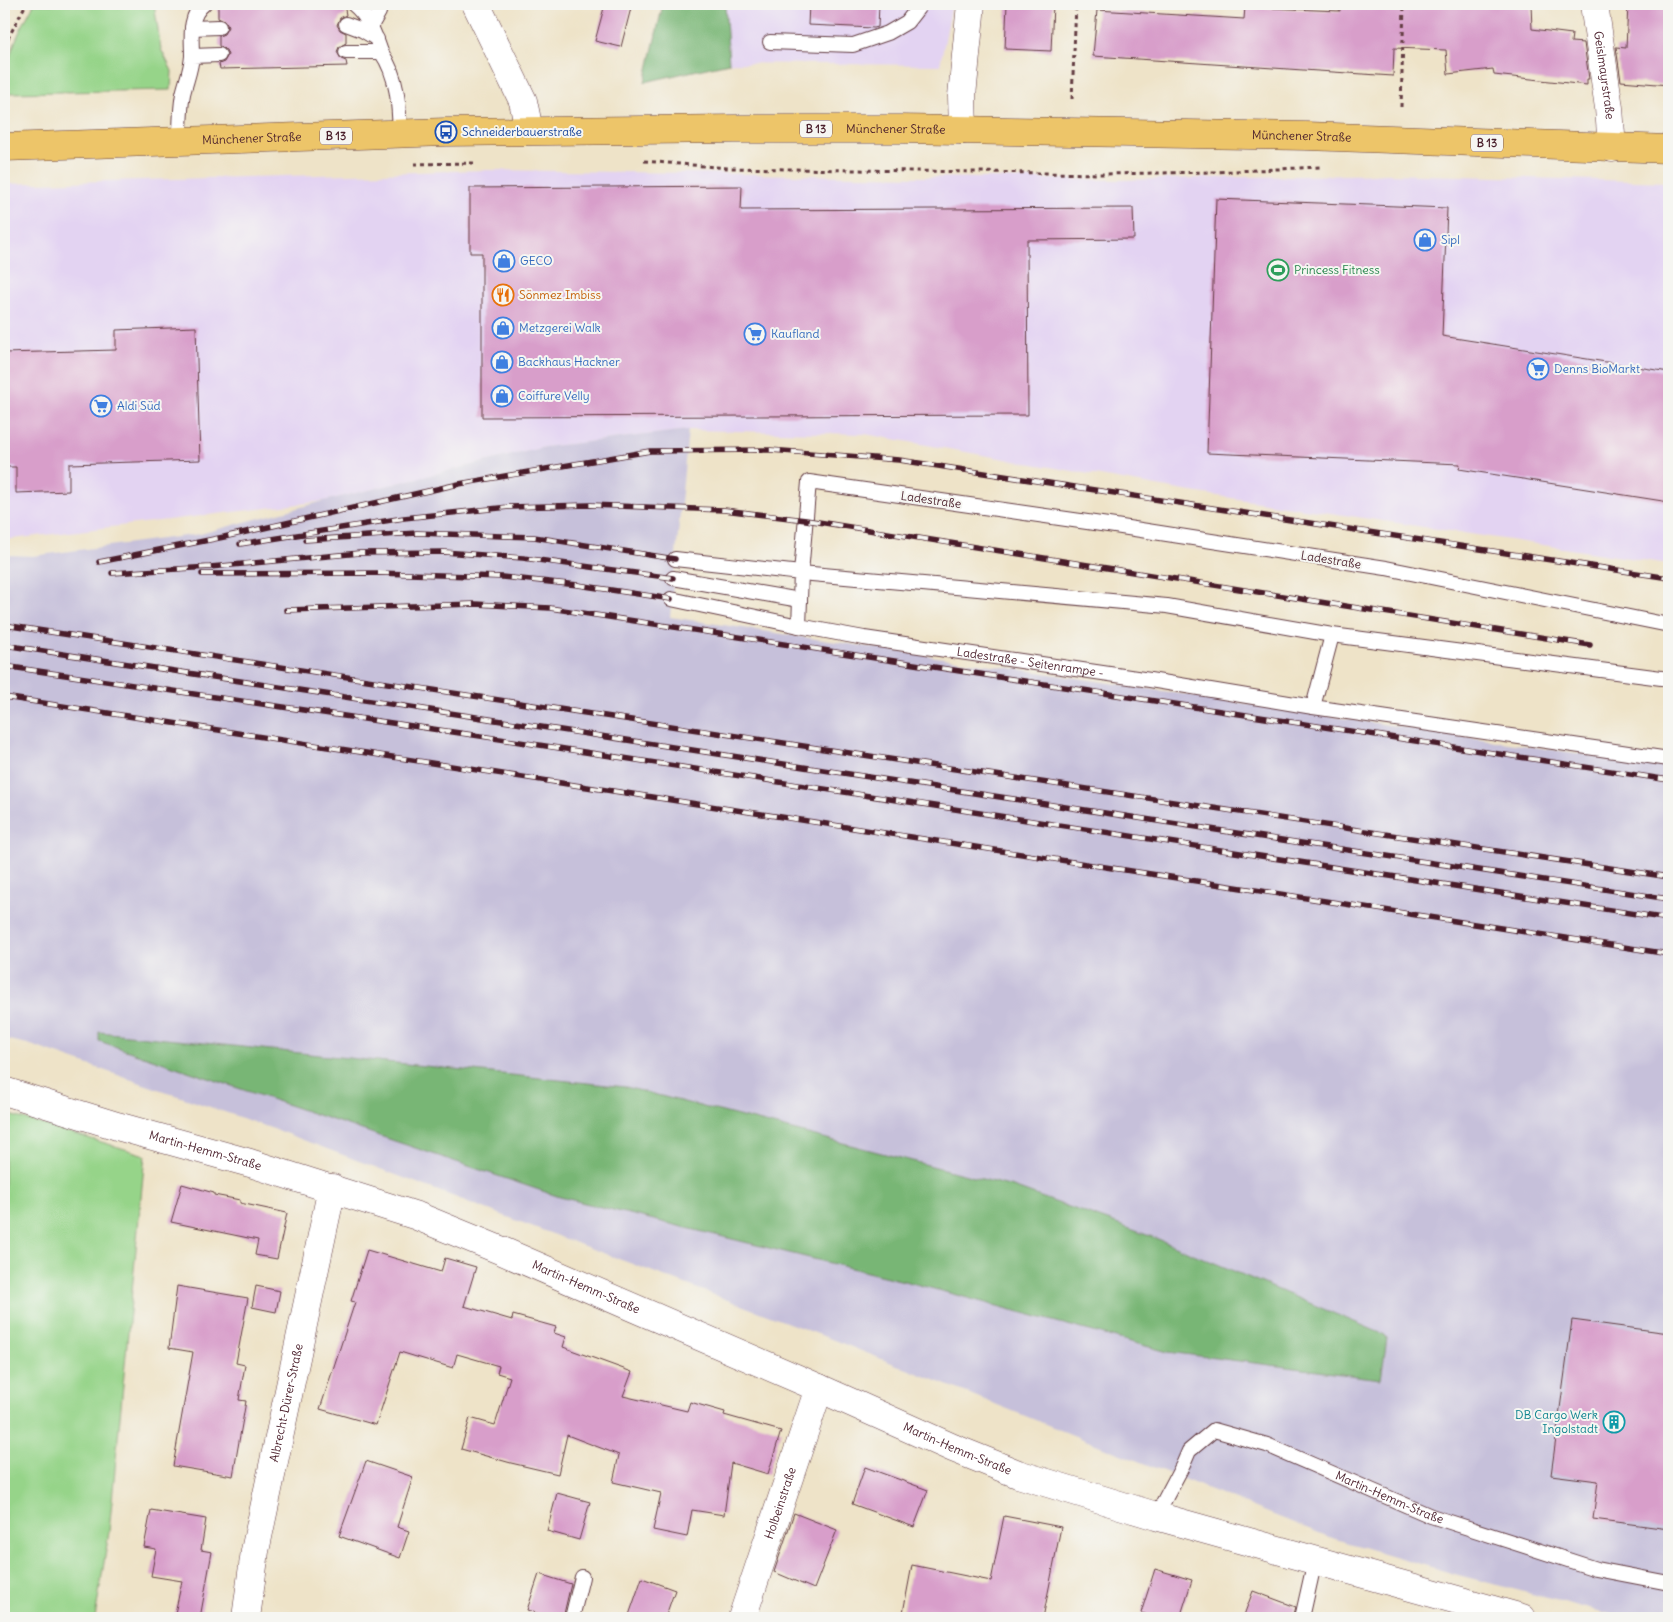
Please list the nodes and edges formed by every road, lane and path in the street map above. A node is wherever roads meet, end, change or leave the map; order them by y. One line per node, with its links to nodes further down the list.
1 (26, 4): 17 (path)
2 (353, 4): 12 (lane)
3 (380, 4): 12 (lane)
4 (476, 4): 23 (street)
5 (921, 4): 15 (lane)
6 (971, 4): 24 (street)
7 (1076, 4): 21 (path)
8 (1404, 4): 22 (path)
9 (1594, 4): 28 (street, Geislmayrstraße)
10 (197, 6): 14 (lane)
11 (346, 24): 16 (lane)
12 (371, 26): 16 (lane)
13 (219, 27): 14 (lane)
14 (192, 28): 20 (lane)
15 (770, 42)
16 (379, 45): 18 (lane); 25 (lane)
17 (4, 46)
18 (346, 52)
19 (219, 55): 20 (lane)
20 (192, 56): 26 (lane)
21 (1072, 99)
22 (1401, 107)
23 (529, 130): 24 (main road, Münchener Straße / B 13); 25 (main road, Münchener Straße / B 13)
24 (963, 130): 28 (main road, Münchener Straße / B 13)
25 (400, 134): 26 (main road, Münchener Straße / B 13)
26 (180, 142): 27 (main road, Münchener Straße / B 13)
27 (4, 147)
28 (1612, 148): 29 (main road, Münchener Straße / B 13)
29 (1669, 149)
30 (673, 163): 31 (path)
31 (1326, 167)
32 (675, 559): 33 (lane)
33 (800, 573): 36 (lane); 37 (lane, Ladestraße); 39 (lane)
34 (674, 578): 36 (lane)
35 (671, 599): 38 (lane, Ladestraße - Seitenrampe -)
36 (800, 600): 38 (lane)
37 (1669, 625)
38 (799, 626): 41 (lane, Ladestraße - Seitenrampe -)
39 (1332, 635): 40 (lane); 41 (lane)
40 (1669, 680)
41 (1313, 707): 42 (lane)
42 (1669, 759)
43 (4, 1091): 44 (street, Martin-Hemm-Straße)
44 (332, 1188): 45 (street, Martin-Hemm-Straße); 50 (street, Albrecht-Dürer-Straße)
45 (819, 1388): 46 (street, Martin-Hemm-Straße); 52 (street, Holbeinstraße)
46 (1156, 1516): 47 (street, Martin-Hemm-Straße); 49 (lane, Martin-Hemm-Straße)
47 (1315, 1560): 53 (lane); 54 (street, Martin-Hemm-Straße)
48 (582, 1577): 51 (lane)
49 (1669, 1582)
50 (246, 1618)
51 (572, 1618)
52 (742, 1618)
53 (1302, 1618)
54 (1522, 1618)

